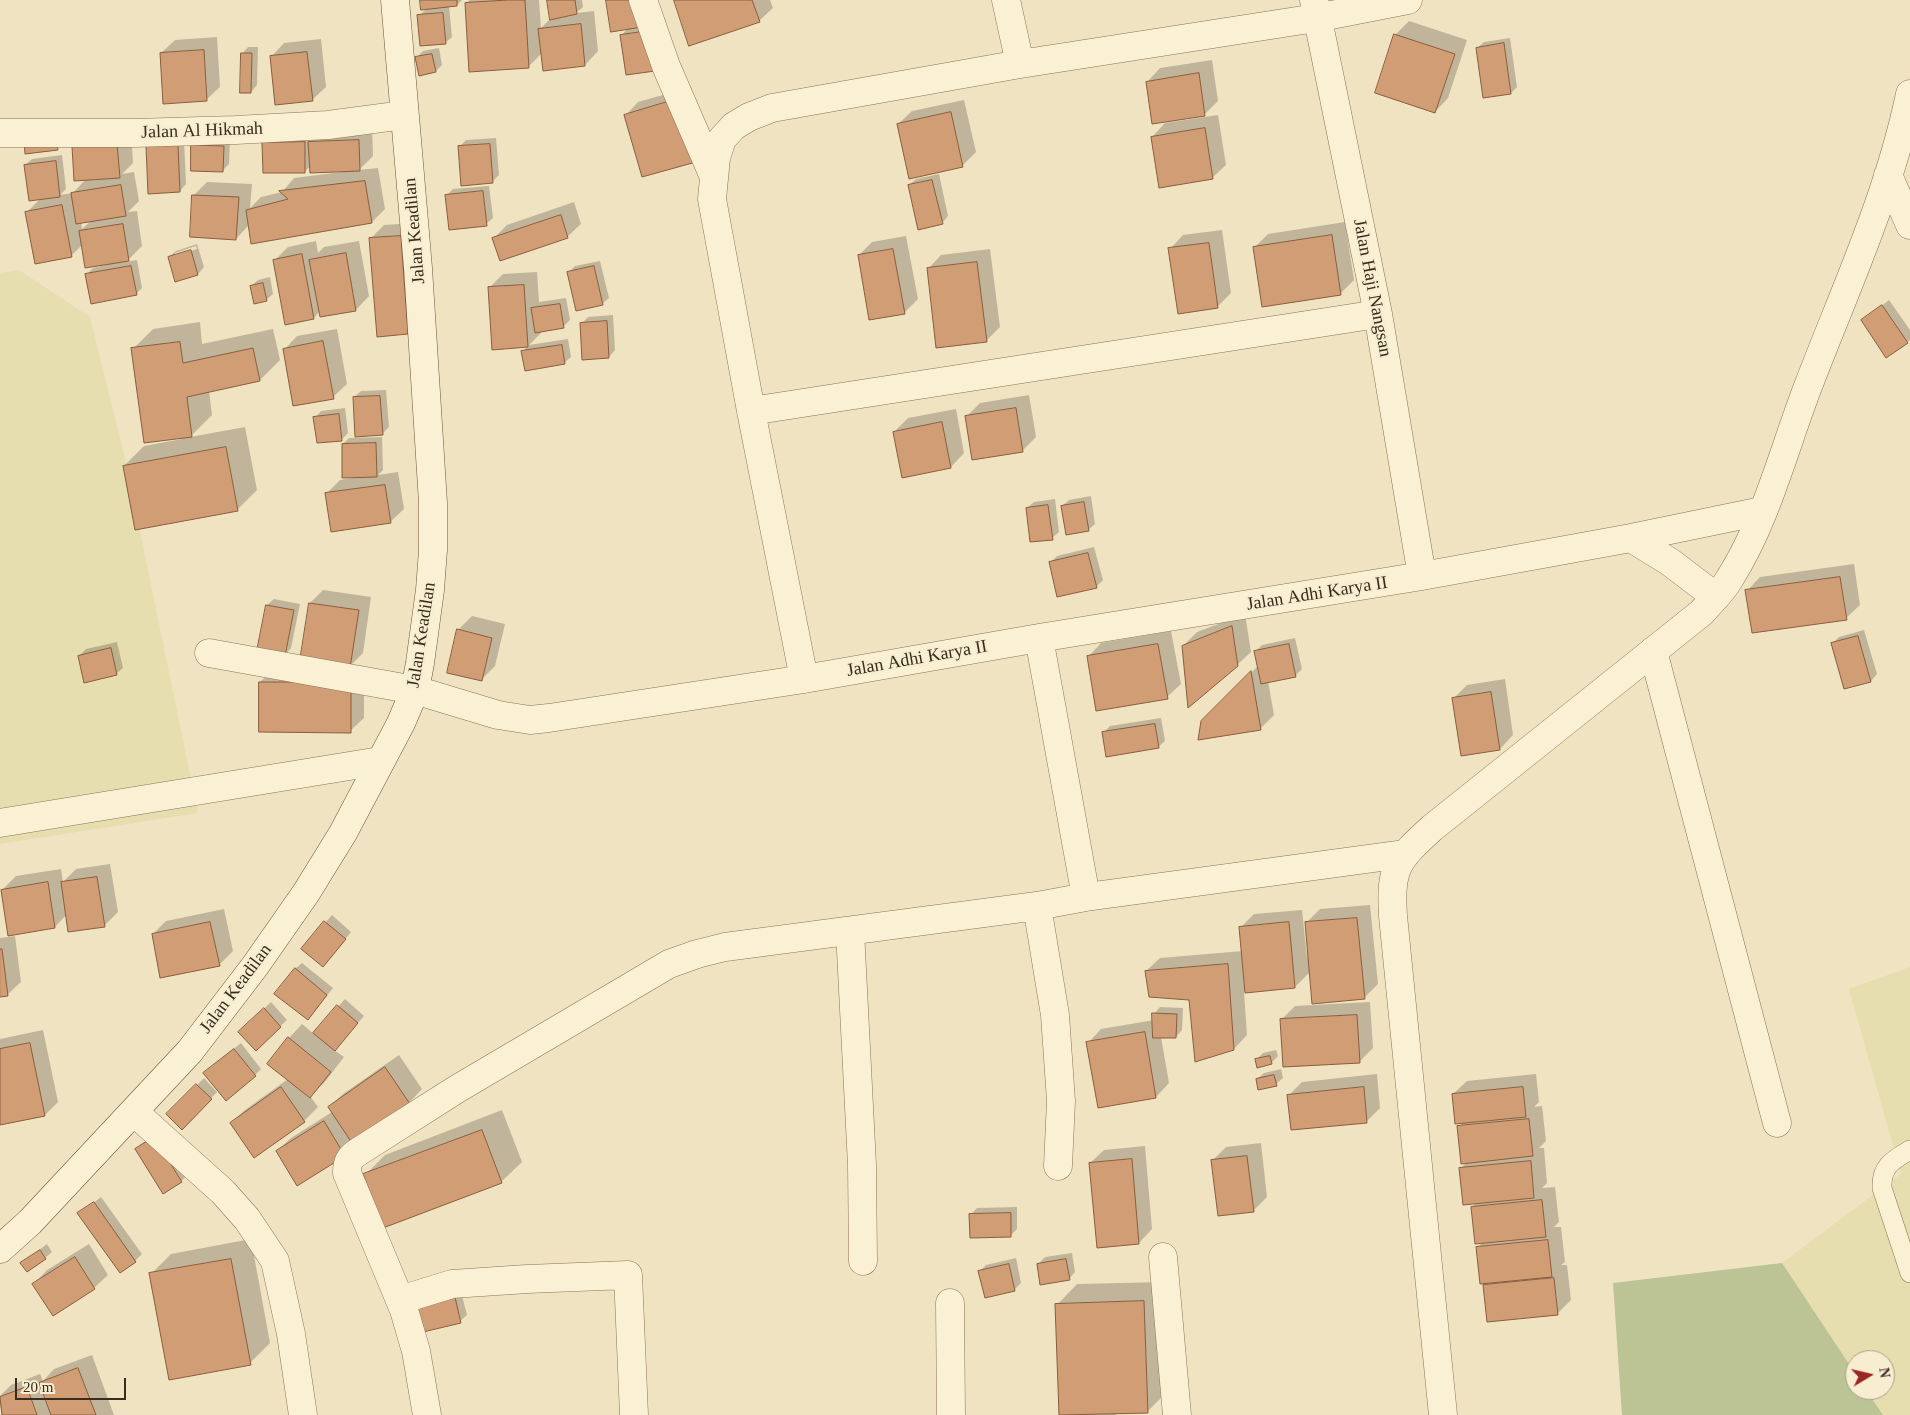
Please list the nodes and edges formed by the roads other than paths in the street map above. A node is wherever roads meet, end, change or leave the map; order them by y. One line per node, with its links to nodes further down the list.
1 (395, 0): 8 (street, Jalan Keadilan)
2 (643, 0): 11 (street)
3 (1006, 0): 6 (street)
4 (1408, 0): 5 (street)
5 (1315, 9): 6 (street); 13 (street, Jalan Haji Nangsan)
6 (1020, 64): 11 (street)
7 (1910, 94): 10 (street)
8 (404, 115): 9 (street, Jalan Al Hikmah); 23 (street, Jalan Keadilan)
9 (0, 132)
10 (1888, 175): 12 (street); 15 (street)
11 (714, 176): 14 (street)
12 (1910, 225)
13 (1378, 314): 14 (street); 17 (street, Jalan Haji Nangsan)
14 (751, 411): 22 (street)
15 (1762, 511): 16 (street, Jalan Adhi Karya II); 18 (street)
16 (1631, 538): 17 (street, Jalan Adhi Karya II); 18 (street)
17 (1422, 576): 19 (street, Jalan Adhi Karya II)
18 (1716, 597): 20 (street)
19 (1039, 638): 22 (street, Jalan Adhi Karya II); 27 (street)
20 (1653, 651): 26 (street); 31 (street)
21 (209, 653): 23 (street, Jalan Adhi Karya II)
22 (804, 679): 23 (street, Jalan Adhi Karya II)
23 (415, 690): 24 (street, Jalan Keadilan)
24 (380, 761): 25 (street); 30 (street, Jalan Keadilan)
25 (0, 823)
26 (1404, 854): 27 (street); 45 (street)
27 (1086, 898): 28 (street)
28 (1037, 906): 29 (street); 33 (street)
29 (850, 931): 36 (street); 38 (street)
30 (134, 1112): 34 (street, Jalan Keadilan); 40 (street)
31 (1777, 1123)
32 (1910, 1150): 37 (lane)
33 (1058, 1166)
34 (0, 1249)
35 (1163, 1257): 44 (street)
36 (863, 1261)
37 (1910, 1273)
38 (400, 1300): 41 (street); 42 (street)
39 (950, 1303): 43 (street)
40 (303, 1415)
41 (427, 1415)
42 (634, 1415)
43 (951, 1415)
44 (1177, 1415)
45 (1443, 1415)

